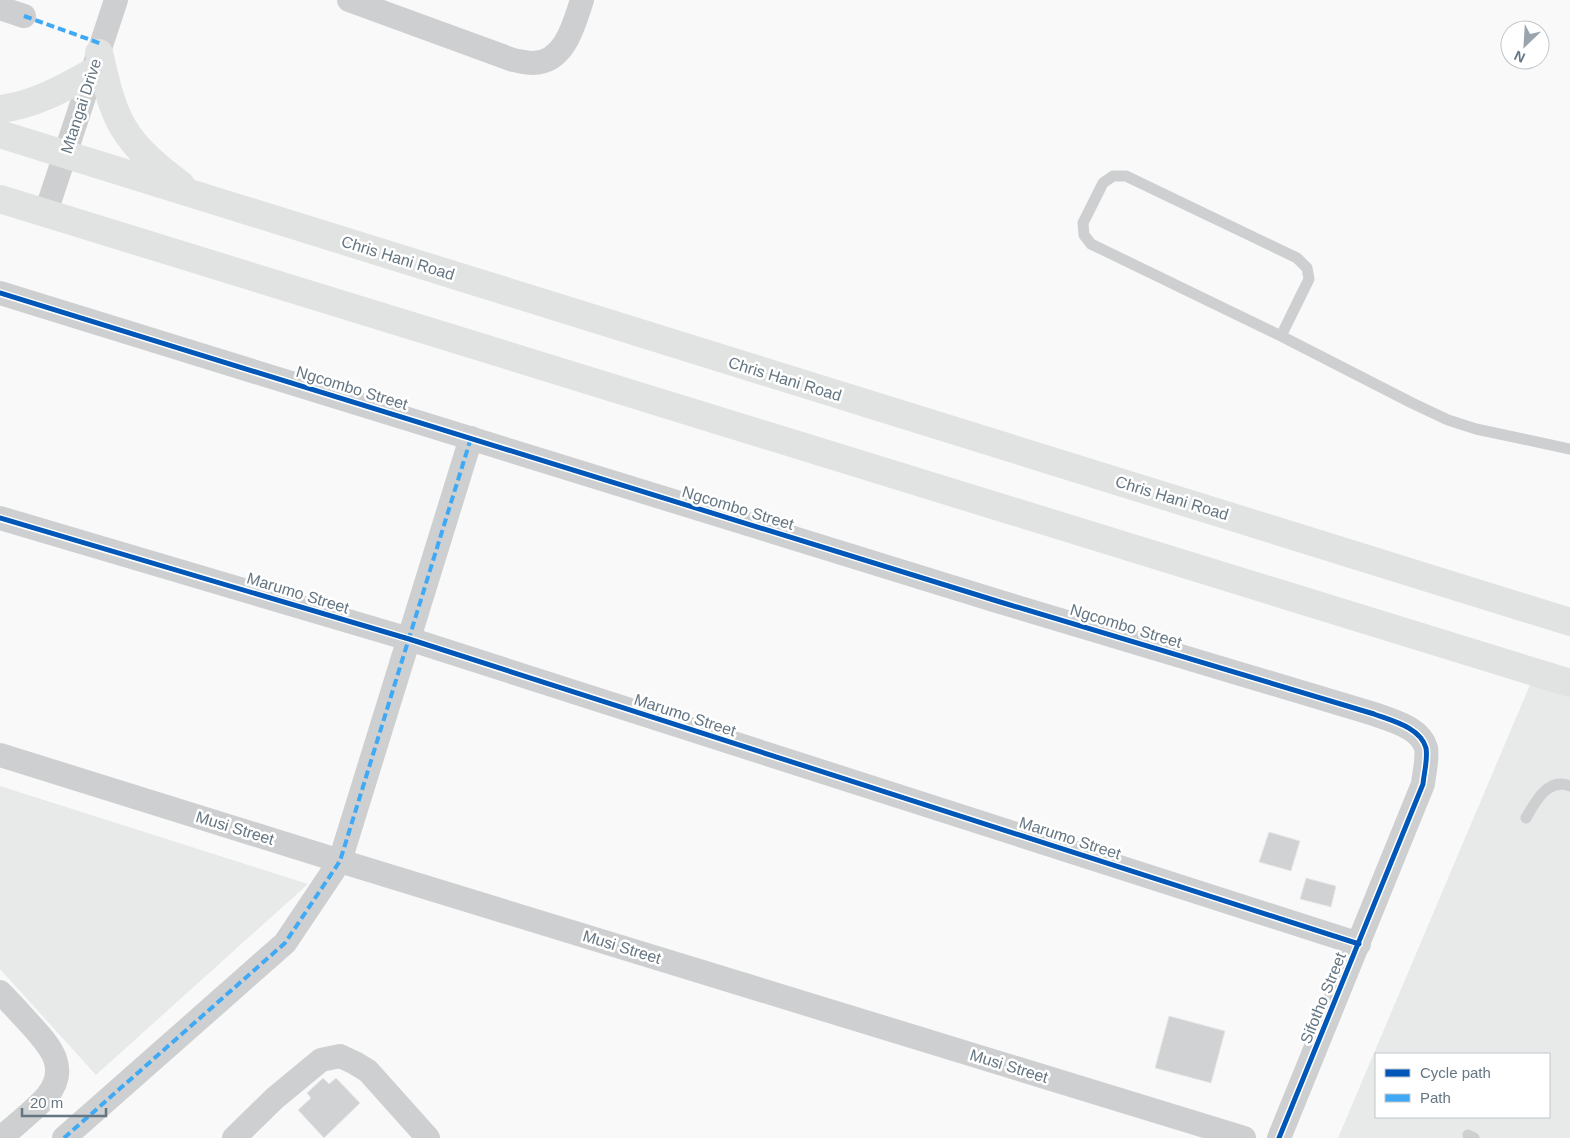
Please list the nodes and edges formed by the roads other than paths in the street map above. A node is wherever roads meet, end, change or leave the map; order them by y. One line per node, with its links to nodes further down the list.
1 (116, 0): 6 (street, Mtangai Drive)
2 (582, 0): 3 (street)
3 (356, 1)
4 (0, 8): 5 (street)
5 (24, 16)
6 (96, 62): 7 (main road); 9 (street, Mtangai Drive); 10 (main road)
7 (0, 109)
8 (0, 134): 9 (main road, Chris Hani Road)
9 (65, 154): 10 (main road, Chris Hani Road); 12 (street, Mtangai Drive)
10 (193, 195): 18 (main road, Chris Hani Road)
11 (0, 199): 12 (main road)
12 (46, 212): 20 (main road)
13 (0, 293): 15 (street, Ngcombo Street)
14 (1281, 336): 14 (lane); 16 (lane)
15 (471, 438): 19 (street); 22 (street, Ngcombo Street)
16 (1570, 449)
17 (0, 518): 19 (street, Marumo Street)
18 (1570, 622)
19 (409, 639): 25 (street); 26 (street, Marumo Street)
20 (1570, 683)
21 (0, 755): 25 (street, Musi Street)
22 (1423, 784): 26 (street, Sifotho Street)
23 (1570, 786): 24 (lane)
24 (1526, 818)
25 (340, 861): 29 (street); 32 (street, Musi Street)
26 (1359, 944): 33 (street, Sifotho Street)
27 (0, 992): 28 (street)
28 (1, 1138)
29 (64, 1138)
30 (234, 1138): 31 (street)
31 (428, 1138)
32 (1244, 1138)
33 (1279, 1138)

